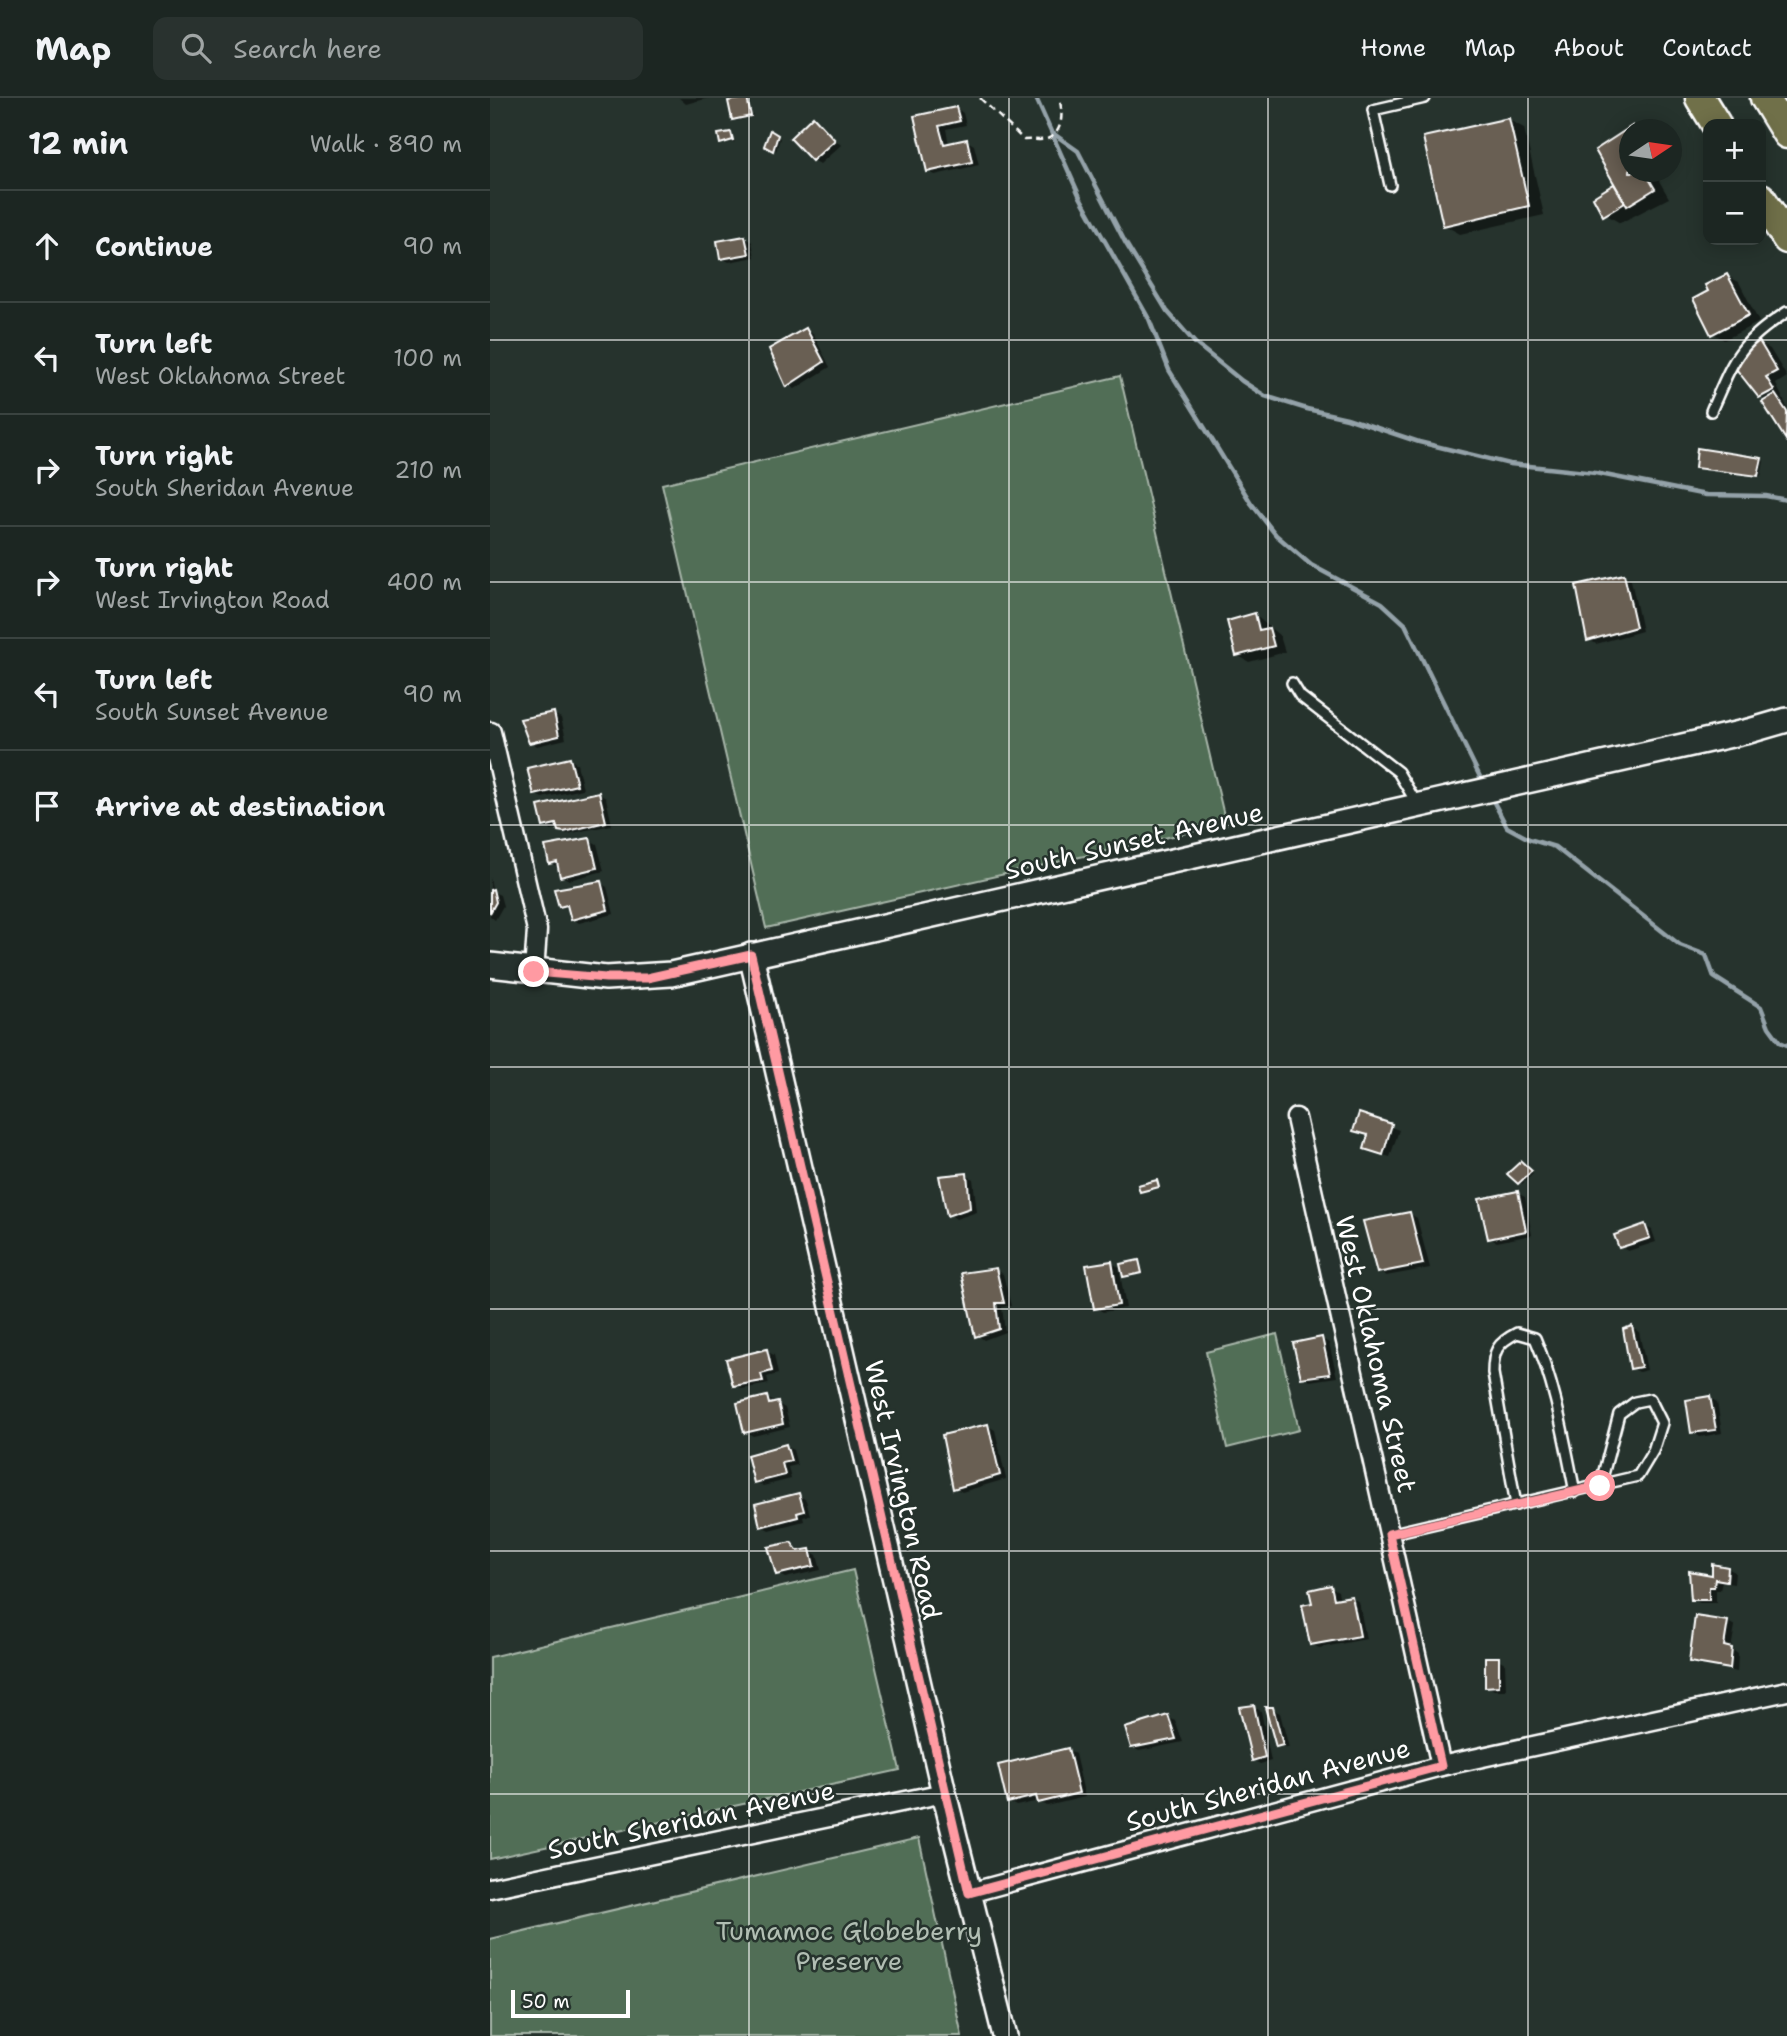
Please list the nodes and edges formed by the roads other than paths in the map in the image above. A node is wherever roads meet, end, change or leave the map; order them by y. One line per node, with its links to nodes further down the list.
1 (1425, 98): 6 (lane)
2 (1700, 98): 4 (main road)
3 (1766, 98): 5 (main road)
4 (1713, 119)
5 (1787, 134)
6 (1390, 185)
7 (1766, 206): 8 (main road)
8 (1787, 239)
9 (1787, 312): 10 (lane)
10 (1711, 411)
11 (1292, 683): 14 (lane)
12 (1787, 720): 14 (street, South Sunset Avenue)
13 (491, 732): 17 (street)
14 (1418, 806): 15 (street, South Sunset Avenue)
15 (751, 955): 17 (street, South Sunset Avenue); 25 (street, West Irvington Road)
16 (490, 965): 17 (street, South Sunset Avenue)
17 (534, 972)
18 (1296, 1118): 22 (street, West Oklahoma Street)
19 (1600, 1486): 19 (lane); 20 (lane)
20 (1575, 1492): 21 (lane); 21 (lane)
21 (1516, 1505): 22 (lane)
22 (1389, 1534): 24 (street, West Oklahoma Street)
23 (1787, 1691): 24 (street, South Sheridan Avenue)
24 (1441, 1766): 27 (street, South Sheridan Avenue)
25 (944, 1793): 26 (street, South Sheridan Avenue); 27 (street, West Irvington Road)
26 (490, 1888)
27 (969, 1893): 28 (street, West Irvington Road)
28 (1005, 2036)

